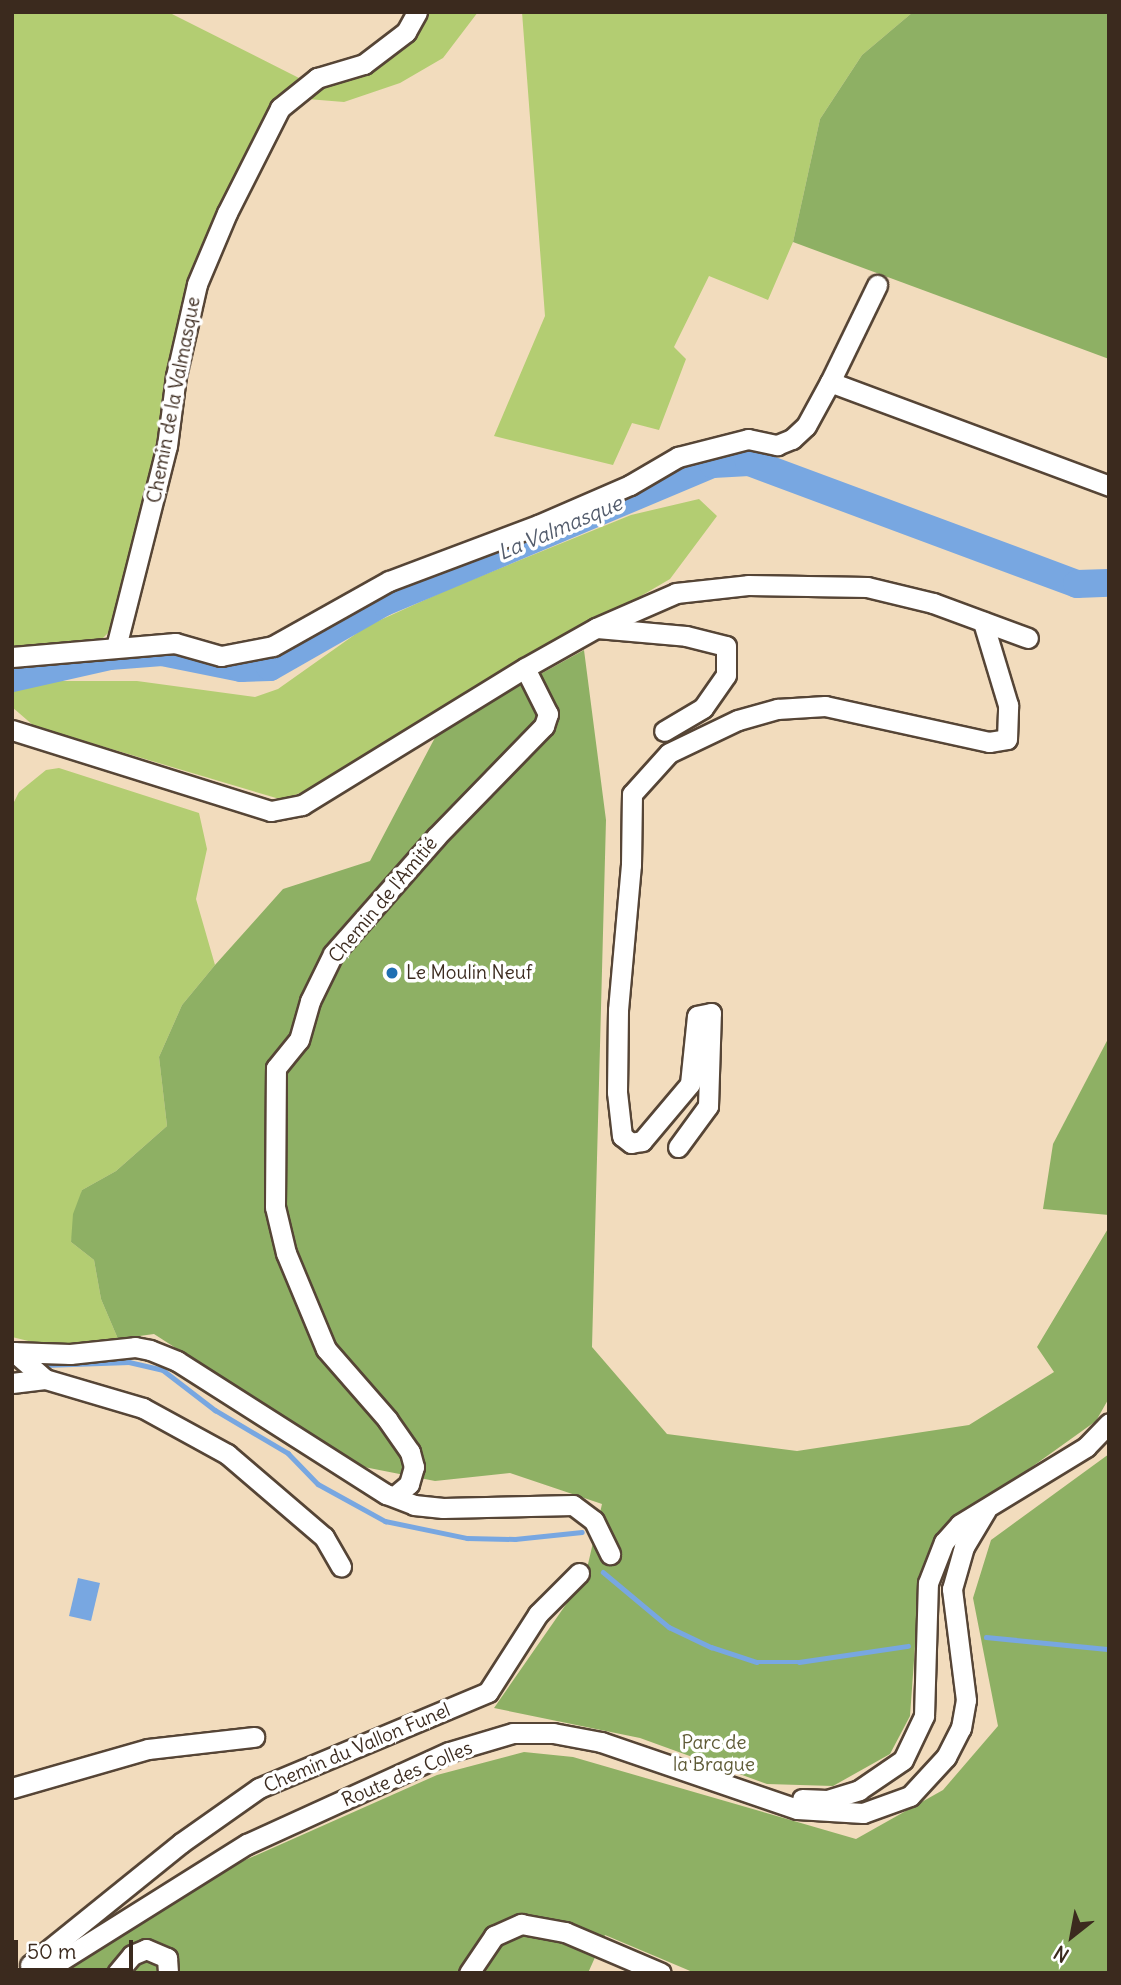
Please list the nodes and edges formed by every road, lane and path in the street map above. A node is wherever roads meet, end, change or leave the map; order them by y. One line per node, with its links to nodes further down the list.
1 (417, 12): 8 (street, Chemin de la Valmasque)
2 (877, 285): 3 (street)
3 (830, 382): 4 (street); 8 (street)
4 (1109, 486)
5 (983, 622): 6 (street); 7 (street); 13 (street)
6 (596, 628): 10 (street); 12 (street)
7 (1028, 638)
8 (116, 647): 9 (street)
9 (12, 657)
10 (525, 668): 11 (street); 18 (street, Chemin de l'Amitié)
11 (12, 730)
12 (664, 731)
13 (678, 1147)
14 (13, 1352): 15 (street); 18 (street)
15 (45, 1379): 16 (street); 21 (street)
16 (12, 1383)
17 (1109, 1423): 19 (street, Route des Colles)
18 (396, 1495): 20 (street)
19 (986, 1510): 25 (street, Route des Colles); 25 (street, Route des Colles)
20 (610, 1554)
21 (341, 1566)
22 (579, 1573): 26 (street, Chemin du Vallon Funel)
23 (254, 1738): 24 (street)
24 (12, 1788)
25 (766, 1797): 26 (street, Route des Colles)
26 (28, 1970)
27 (117, 1973): 28 (street)
28 (168, 1973)
29 (469, 1973): 30 (street)
30 (661, 1973)

